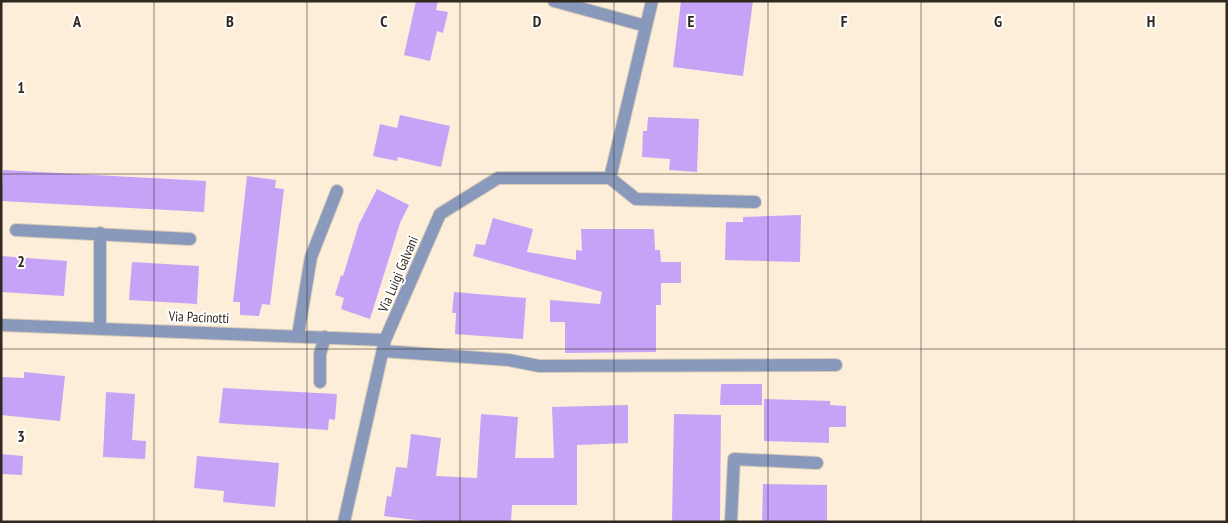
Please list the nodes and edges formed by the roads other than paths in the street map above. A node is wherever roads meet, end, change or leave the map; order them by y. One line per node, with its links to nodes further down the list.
1 (554, 1): 3 (street)
2 (652, 1): 3 (street)
3 (646, 26): 4 (street)
4 (610, 178): 6 (street); 14 (street, Via Luigi Galvani)
5 (337, 191): 12 (street)
6 (755, 202)
7 (16, 230): 8 (street)
8 (100, 233): 9 (street); 11 (street)
9 (190, 239)
10 (1, 325): 11 (street, Via Pacinotti)
11 (100, 329): 12 (street, Via Pacinotti)
12 (298, 335): 13 (street, Via Pacinotti)
13 (325, 337): 14 (street, Via Pacinotti); 16 (street)
14 (384, 345): 15 (street, Via Pacinotti); 18 (street, Via Luigi Galvani)
15 (836, 365)
16 (320, 382)
17 (817, 462): 19 (street)
18 (344, 522)
19 (731, 522)

